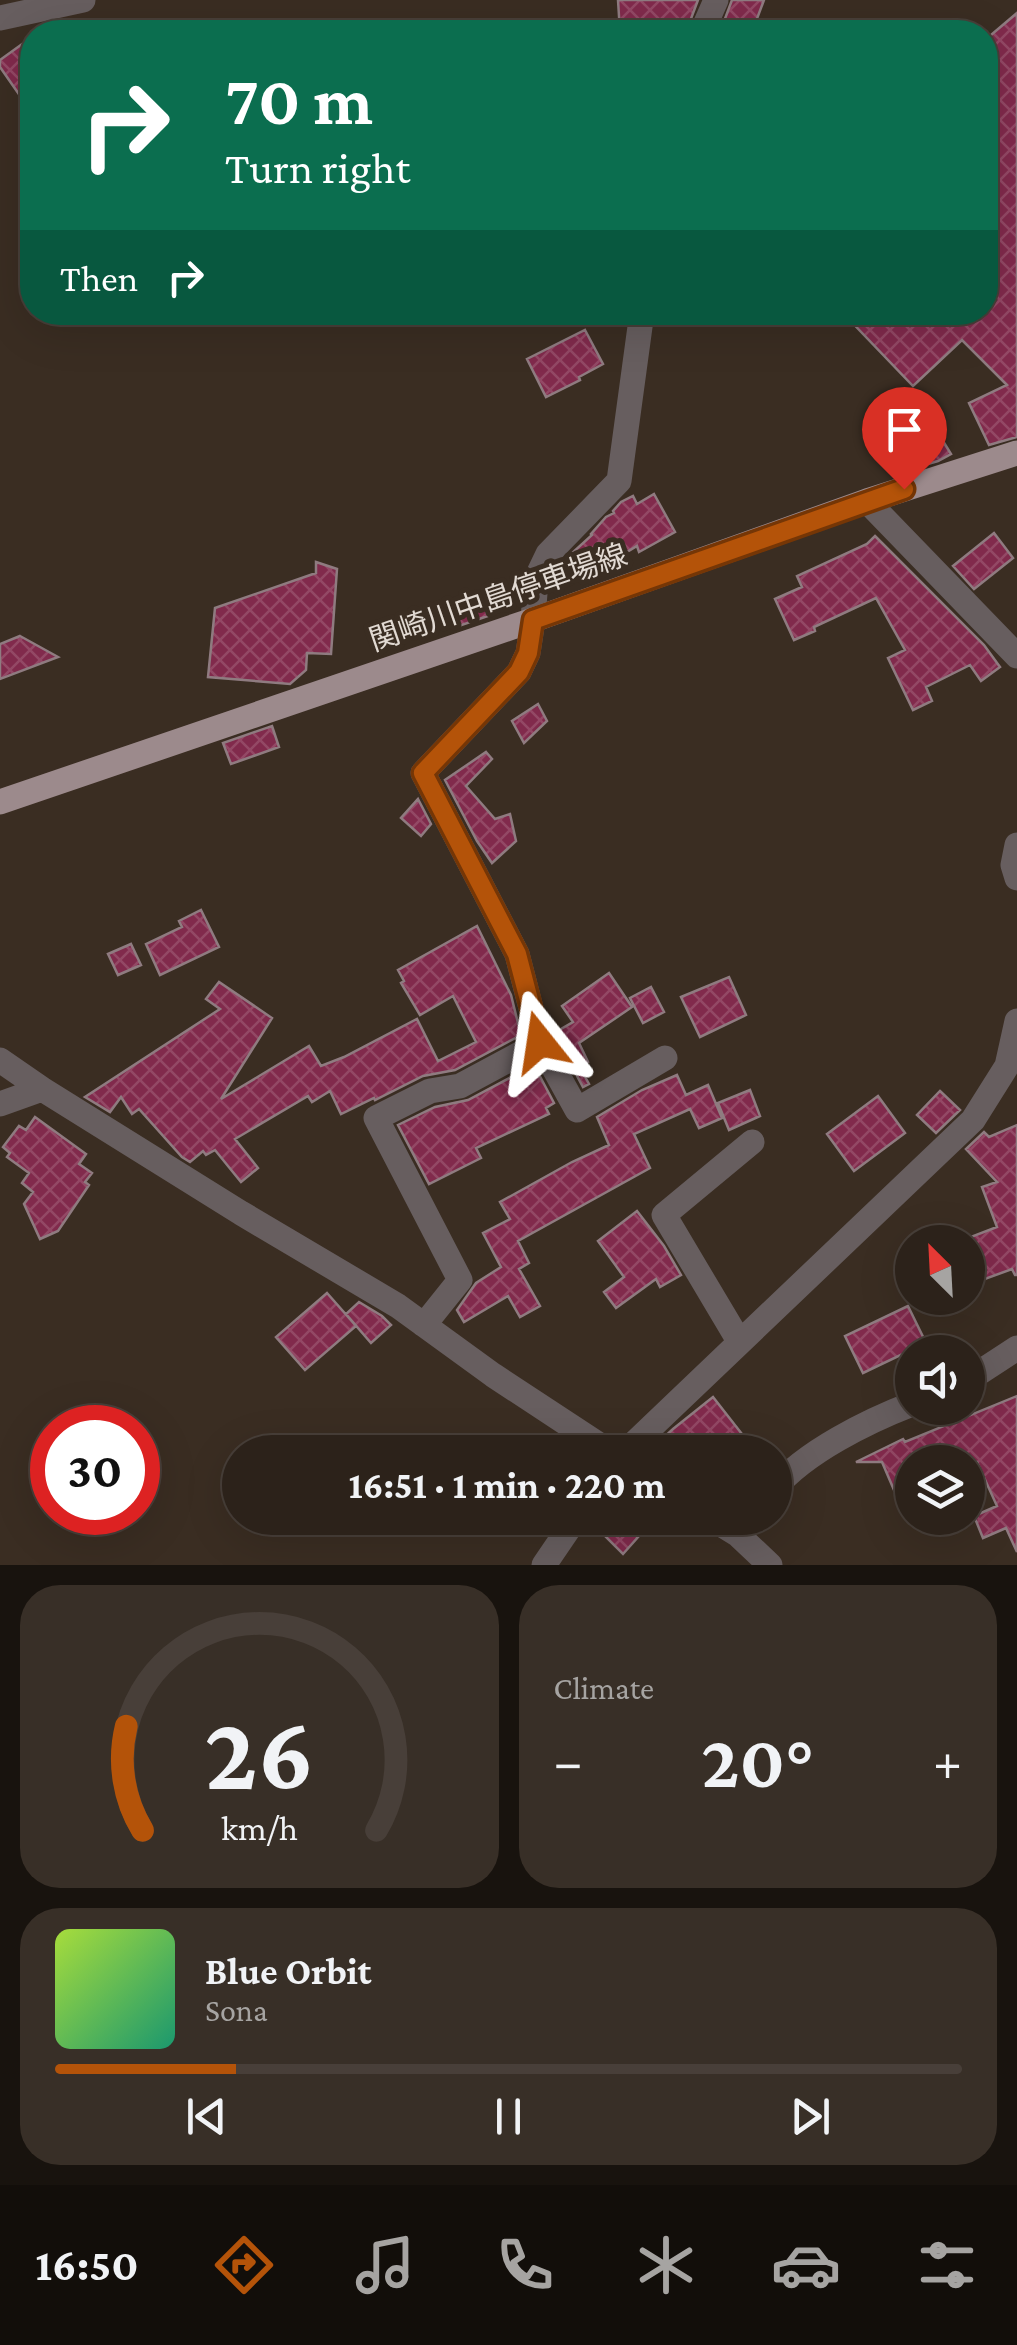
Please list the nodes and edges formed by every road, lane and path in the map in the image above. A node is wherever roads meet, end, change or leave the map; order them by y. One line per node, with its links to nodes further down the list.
1 (83, 0): 2 (street)
2 (0, 18)
3 (640, 325): 6 (street)
4 (1017, 453): 5 (main road, 関崎川中島停車場線)
5 (867, 501): 6 (main road, 関崎川中島停車場線); 7 (street)
6 (533, 620): 8 (main road, 関崎川中島停車場線); 12 (street)
7 (1017, 656)
8 (0, 802)
9 (1017, 844): 10 (street)
10 (1017, 878)
11 (1017, 1020): 19 (street)
12 (540, 1042): 13 (street); 18 (street)
13 (664, 1058)
14 (0, 1060): 15 (street)
15 (42, 1089): 16 (street); 18 (street)
16 (0, 1104)
17 (752, 1142): 19 (street)
18 (424, 1325): 23 (street)
19 (739, 1341): 24 (street)
20 (1017, 1348): 21 (street)
21 (985, 1369)
22 (895, 1410): 25 (street)
23 (584, 1435)
24 (642, 1435)
25 (792, 1469)
26 (564, 1535): 28 (street)
27 (750, 1535): 29 (street)
28 (544, 1565)
29 (770, 1565)

